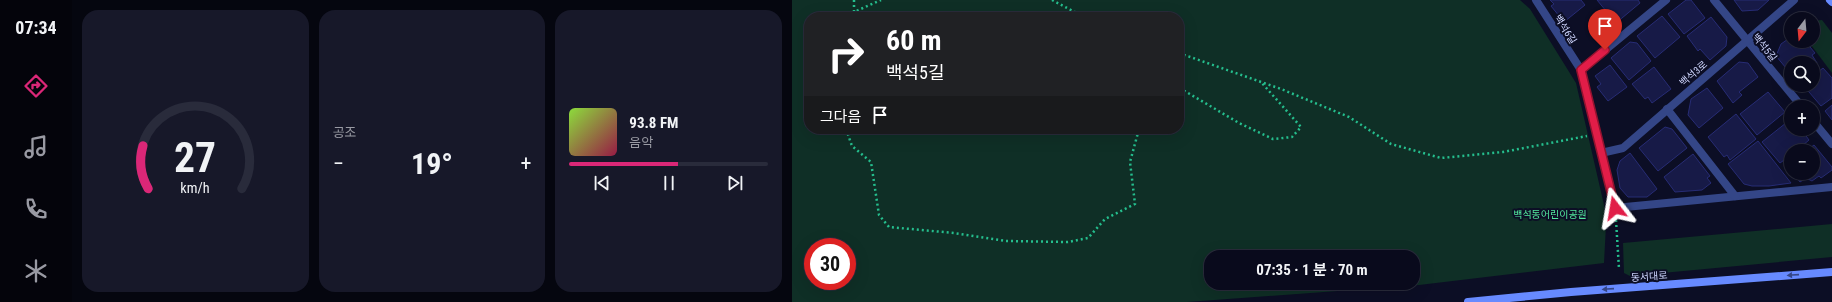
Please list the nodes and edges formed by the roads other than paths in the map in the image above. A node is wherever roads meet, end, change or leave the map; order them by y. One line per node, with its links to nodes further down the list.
1 (1536, 0): 6 (street, 백석6길)
2 (1666, 0): 6 (street)
3 (1714, 0): 5 (street, 백석5길)
4 (1794, 0): 5 (street, 백석3로)
5 (1747, 40): 7 (street, 백석5길); 8 (street, 백석3로)
6 (1581, 70): 11 (street, 백석6길)
7 (1796, 100)
8 (1667, 109): 11 (street, 백석3로); 13 (street)
9 (1820, 129): 10 (street)
10 (1832, 144)
11 (1601, 153): 13 (street, 백석6길)
12 (1832, 187): 13 (street)
13 (1735, 196)
14 (1832, 272): 15 (main road, 동서대로, one-way to 15)
15 (1468, 302)

